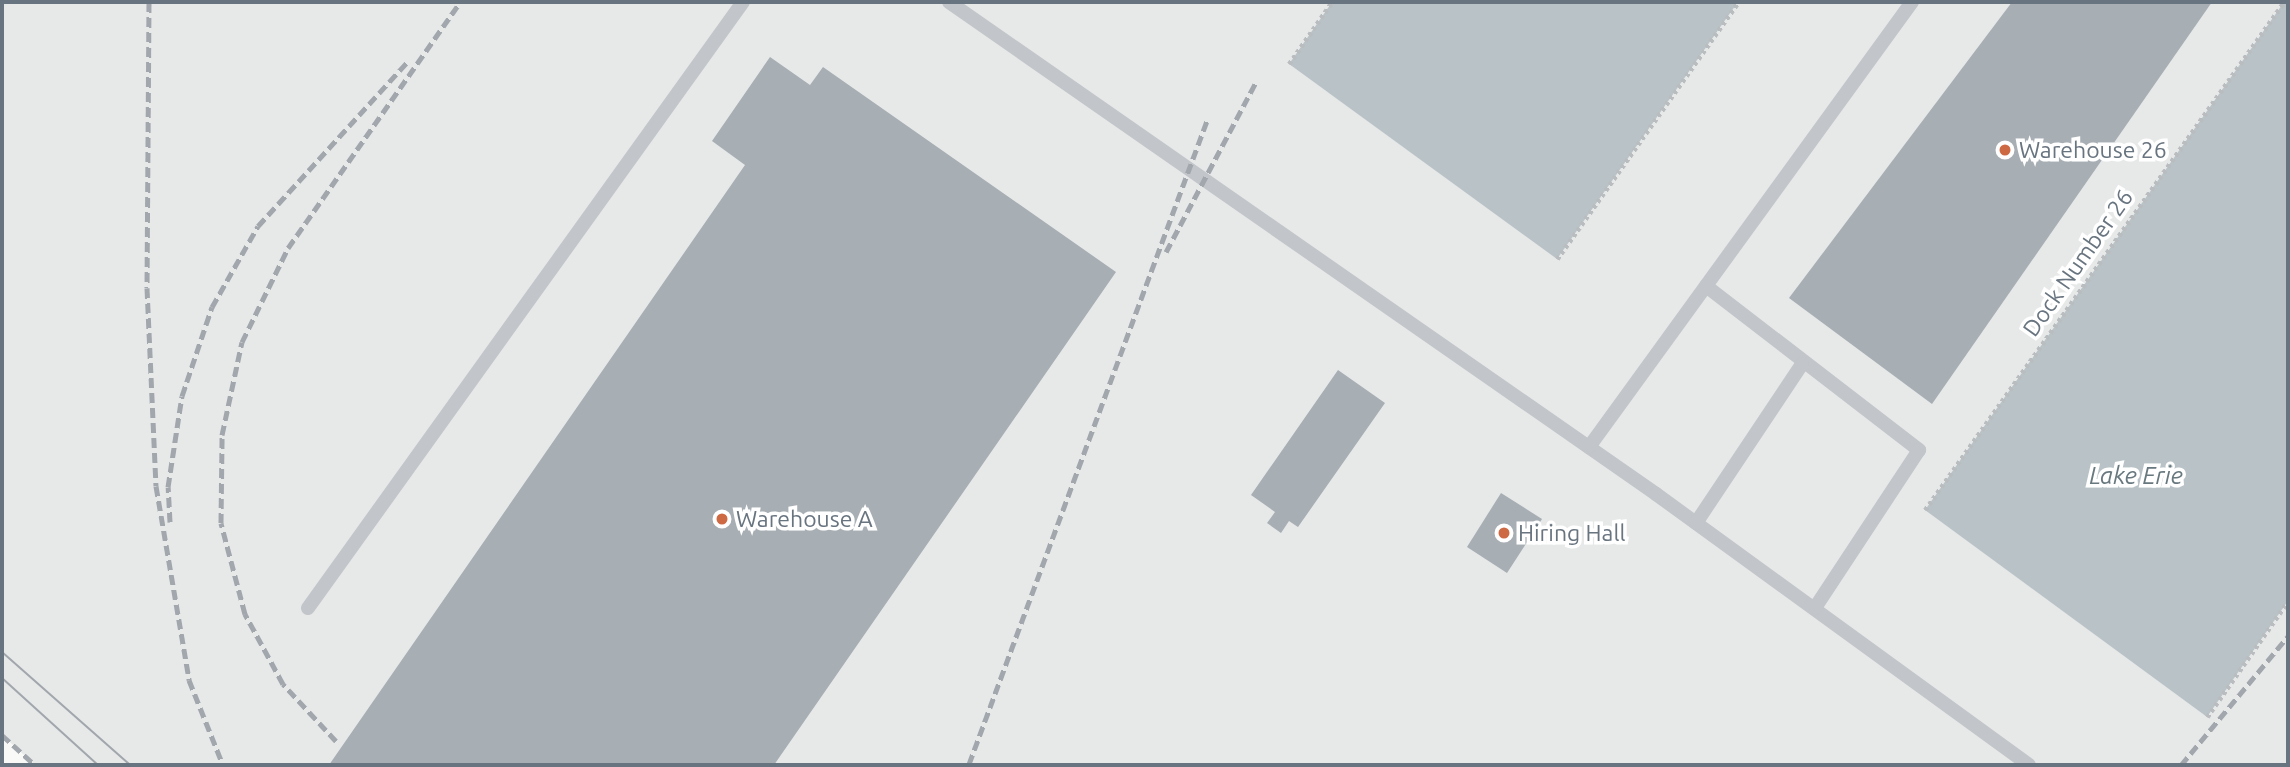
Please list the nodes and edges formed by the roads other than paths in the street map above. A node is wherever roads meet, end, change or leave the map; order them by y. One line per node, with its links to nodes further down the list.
1 (743, 2): 8 (lane)
2 (949, 2): 6 (lane)
3 (1912, 2): 4 (lane)
4 (1706, 286): 5 (lane); 6 (lane)
5 (1802, 364): 7 (lane); 9 (lane)
6 (1589, 447): 7 (lane)
7 (1696, 523): 9 (lane)
8 (308, 608)
9 (1815, 608): 10 (lane)
10 (2029, 765)

